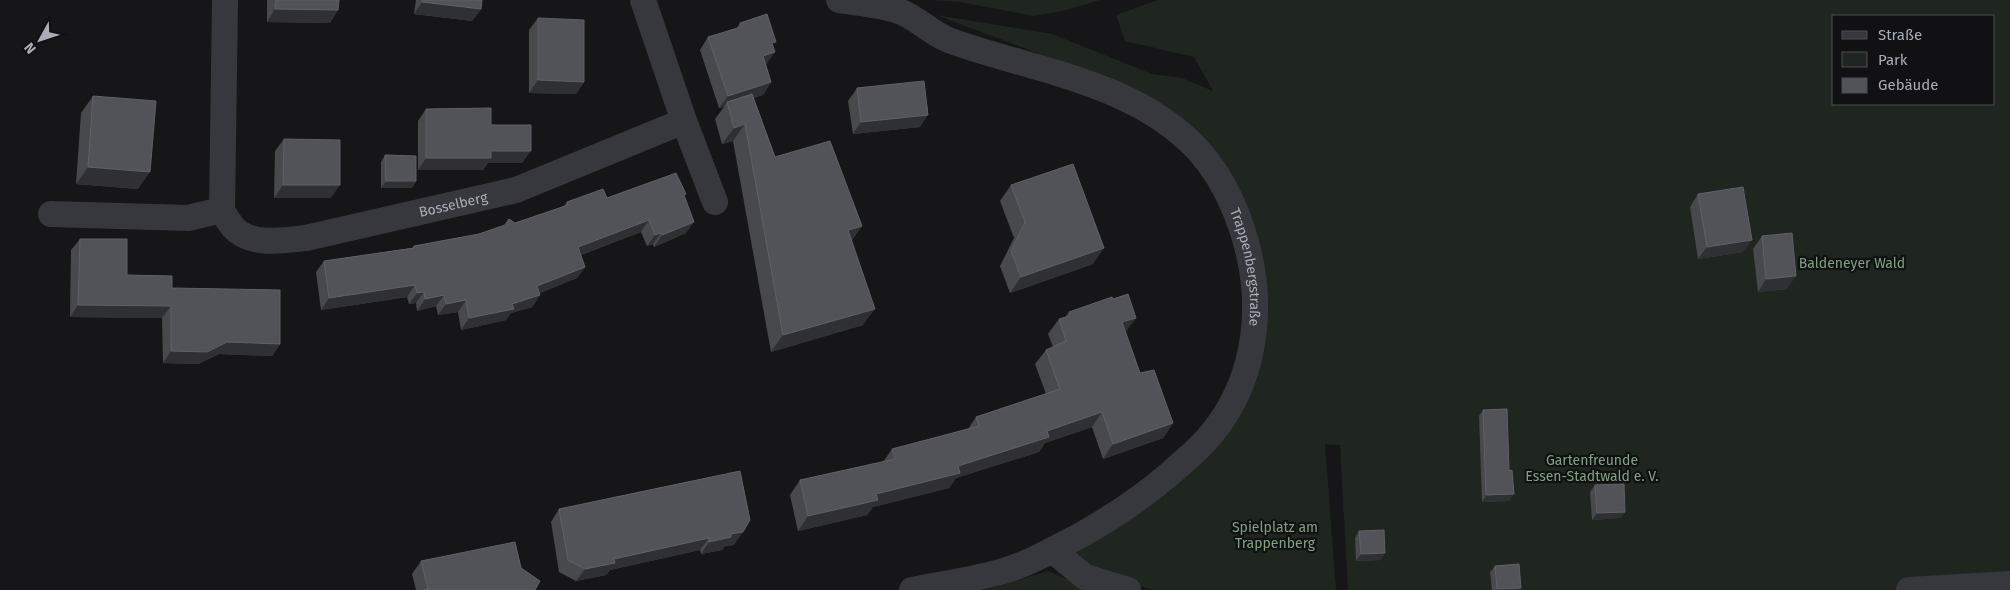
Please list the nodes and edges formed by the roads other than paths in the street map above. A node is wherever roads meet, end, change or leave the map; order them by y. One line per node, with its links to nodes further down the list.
1 (225, 0): 6 (street)
2 (643, 0): 4 (street)
3 (839, 0): 8 (street, Trappenbergstraße)
4 (684, 121): 5 (street); 6 (street, Bosselberg)
5 (715, 202)
6 (222, 210): 7 (street)
7 (51, 214)
8 (1052, 550): 10 (street, Trappenbergstraße); 11 (street)
9 (2010, 584): 12 (street)
10 (912, 590)
11 (1128, 590)
12 (1909, 590)

